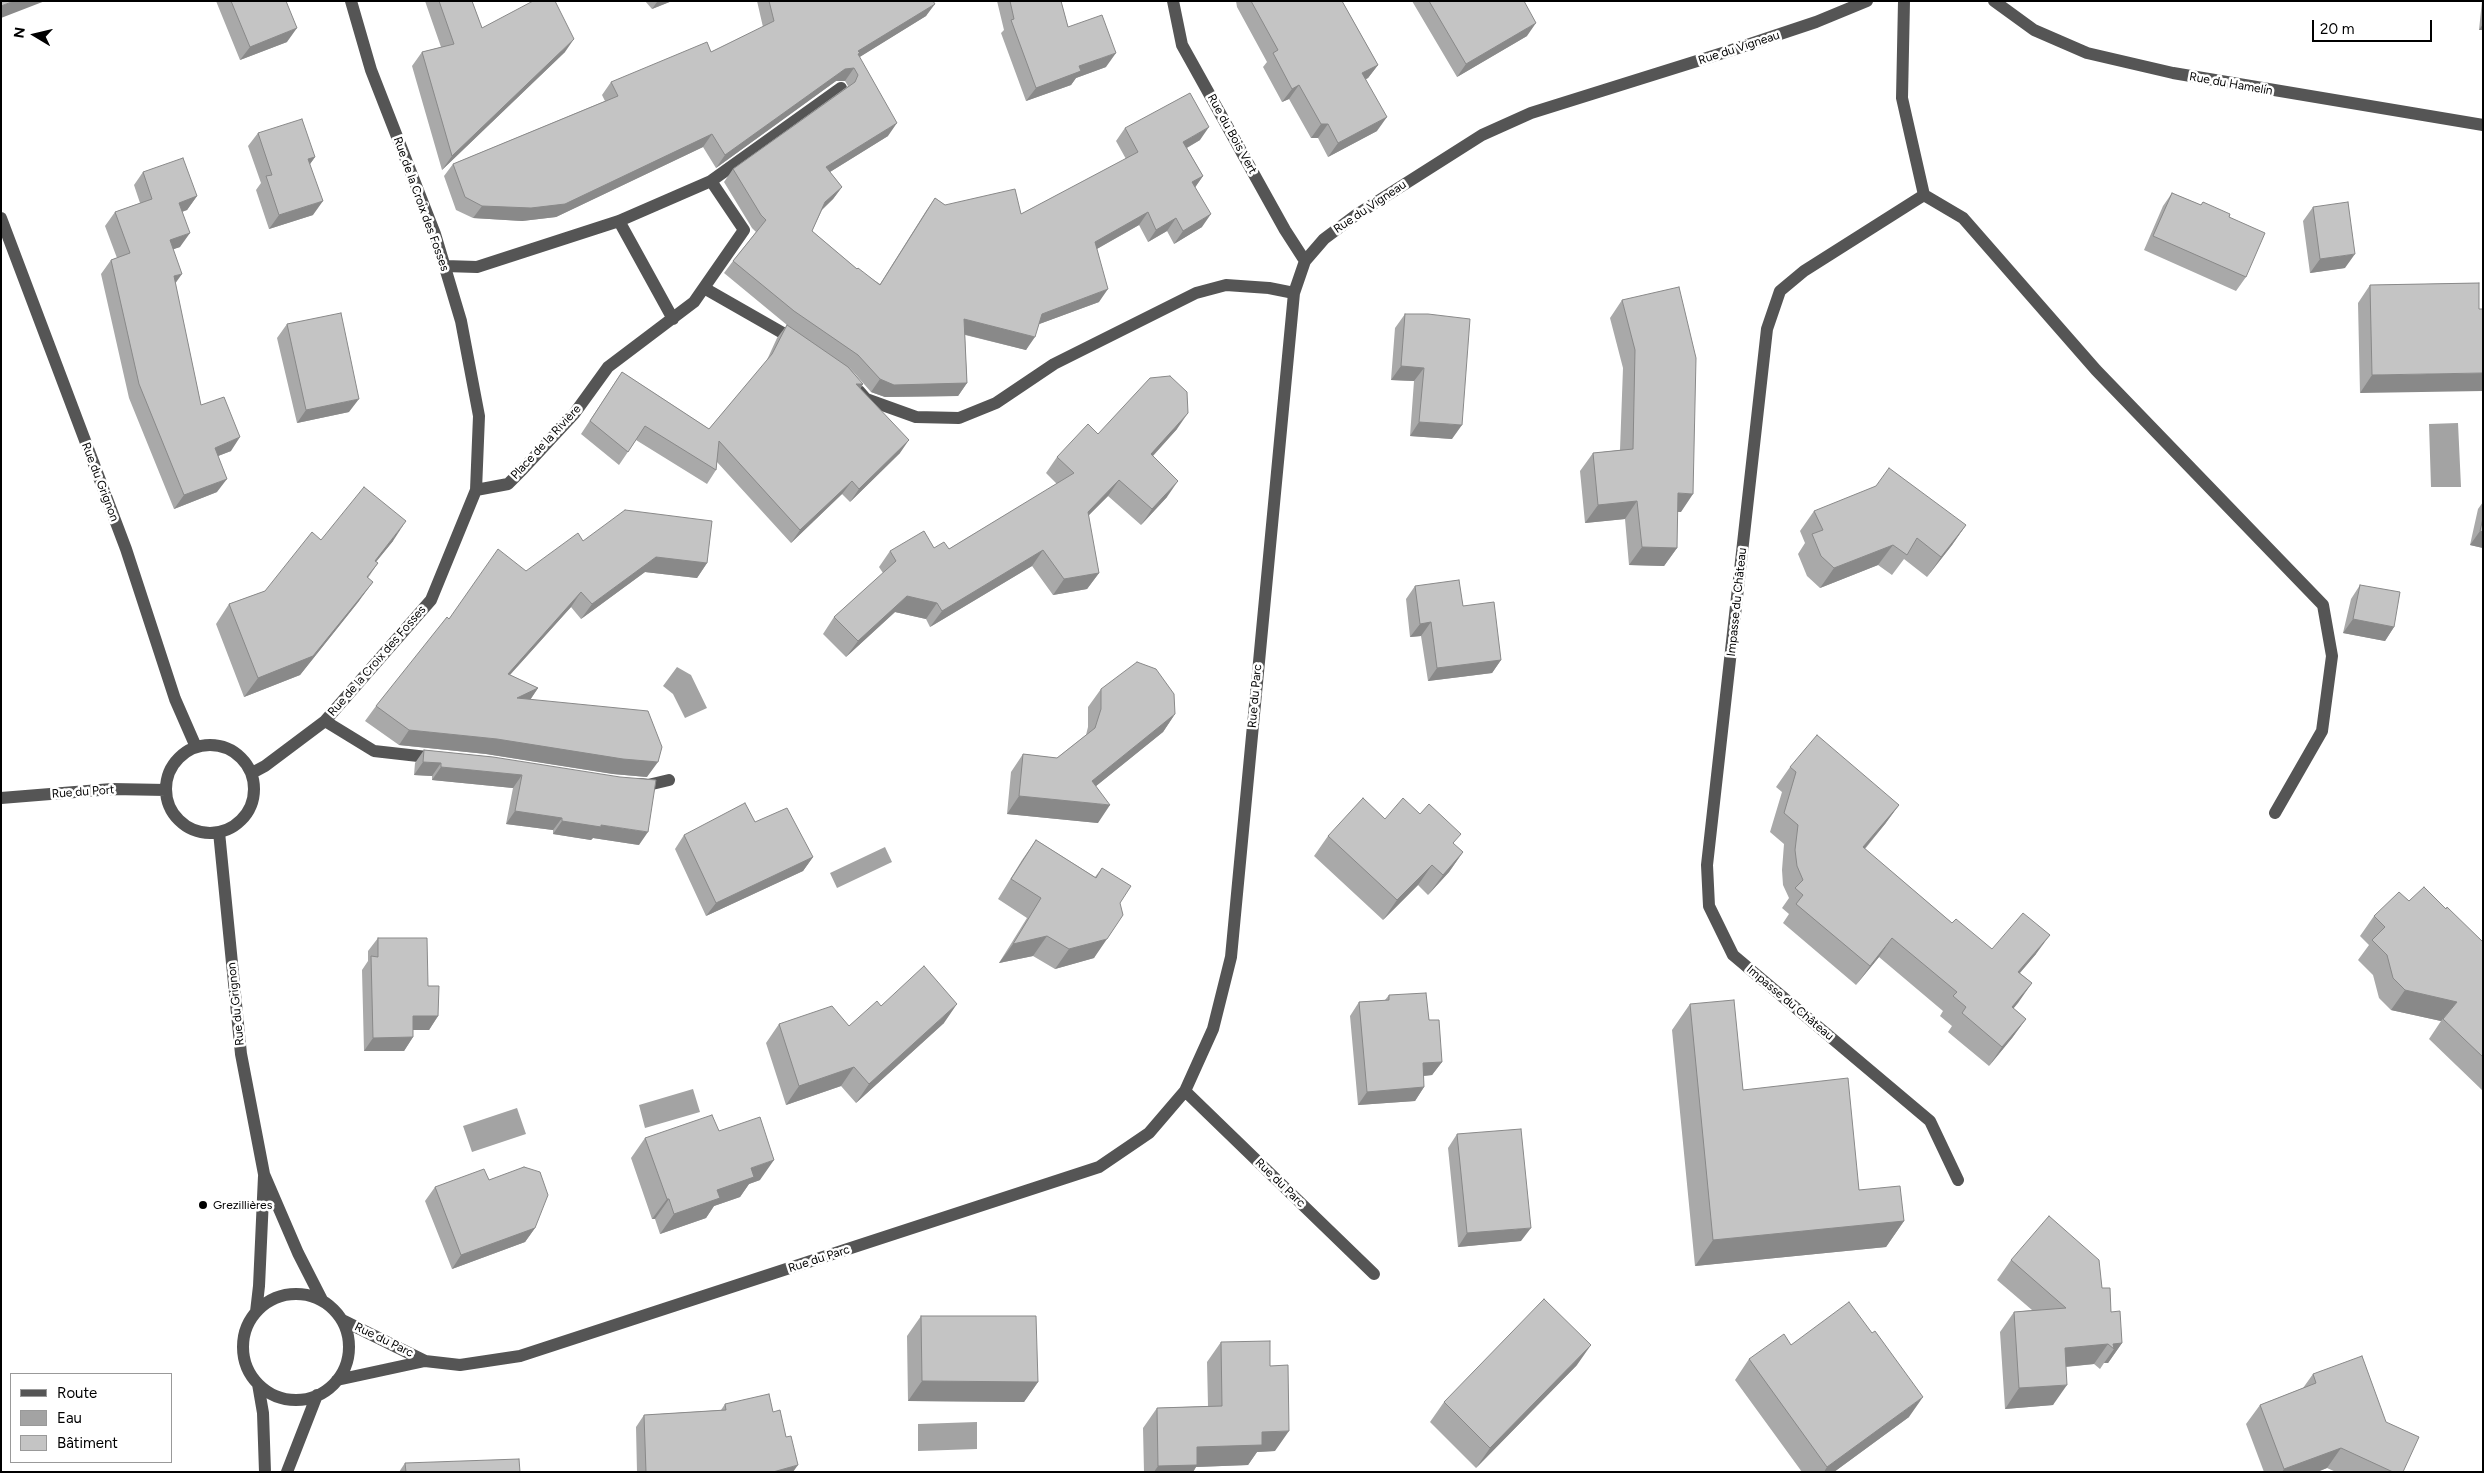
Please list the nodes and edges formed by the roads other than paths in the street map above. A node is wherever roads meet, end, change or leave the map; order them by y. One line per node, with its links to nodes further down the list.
1 (351, 1): 13 (street, Rue de la Croix des Fosses)
2 (1174, 1): 12 (street, Rue du Bois Vert)
3 (1867, 1): 12 (street, Rue du Vigneau)
4 (1904, 1): 9 (street)
5 (1994, 1): 7 (street, Rue du Hamelin)
6 (841, 88): 8 (street)
7 (2483, 125)
8 (711, 181): 11 (street); 14 (street, Place de la Rivière)
9 (1924, 195): 28 (street); 32 (street, Impasse du Château)
10 (1, 218): 21 (street, Rue du Grignon)
11 (619, 221): 13 (street); 16 (street)
12 (1305, 261): 15 (street, Rue du Vigneau)
13 (445, 266): 19 (street, Rue de la Croix des Fosses)
14 (704, 288): 16 (street, Place de la Rivière); 17 (street)
15 (1294, 293): 18 (street); 30 (street, Rue du Parc)
16 (673, 319): 19 (street, Place de la Rivière)
17 (807, 348)
18 (849, 381)
19 (476, 490): 20 (street, Rue de la Croix des Fosses)
20 (326, 721): 22 (street); 23 (street, Rue de la Croix des Fosses)
21 (196, 747): 23 (street); 26 (street)
22 (453, 760)
23 (252, 773): 29 (street)
24 (669, 780): 25 (street)
25 (630, 783)
26 (166, 790): 27 (street, Rue du Port); 29 (street)
27 (1, 798)
28 (2275, 813)
29 (218, 832): 31 (street, Rue du Grignon)
30 (1185, 1090): 33 (street, Rue du Parc); 37 (street, Rue du Parc)
31 (264, 1174): 34 (street, Rue du Grignon); 35 (street, Rue du Grignon)
32 (1958, 1180)
33 (1374, 1274)
34 (322, 1300): 35 (street); 36 (street)
35 (256, 1312): 39 (street)
36 (342, 1320): 37 (street, Rue du Parc); 38 (street)
37 (425, 1361): 38 (street, Rue du Parc)
38 (338, 1380): 40 (street)
39 (258, 1384): 40 (street); 41 (street)
40 (318, 1395): 42 (street)
41 (265, 1472)
42 (287, 1472)

